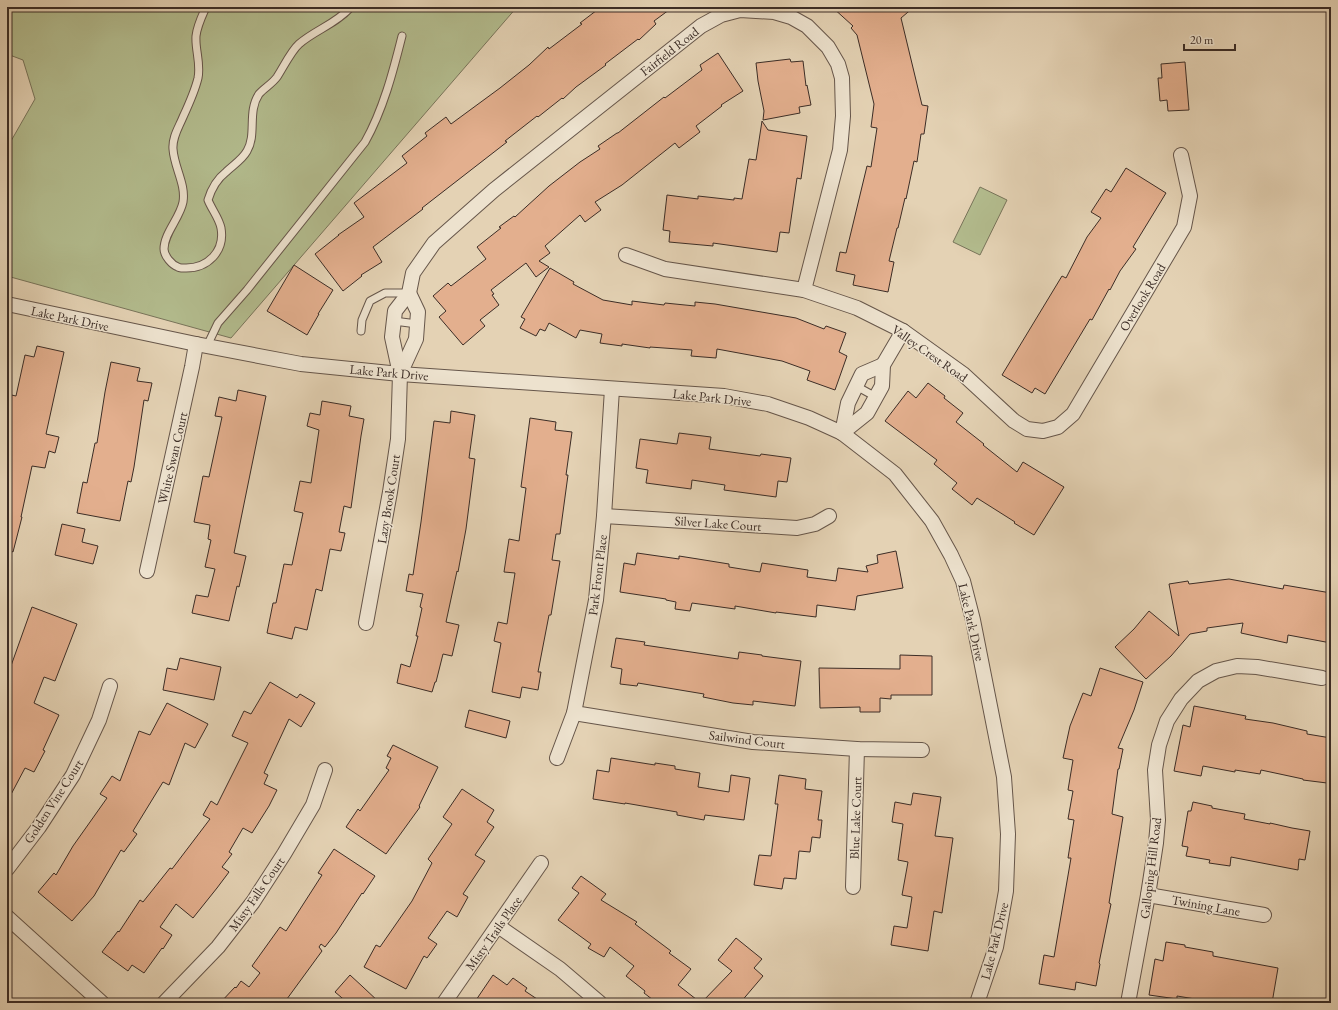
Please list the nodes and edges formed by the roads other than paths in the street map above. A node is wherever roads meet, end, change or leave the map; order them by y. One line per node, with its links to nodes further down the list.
1 (206, 7): 2 (lane)
2 (351, 7)
3 (402, 36): 13 (lane)
4 (1181, 155): 19 (street, Overlook Road)
5 (626, 255): 6 (street, Valley Crest Road)
6 (804, 290): 7 (street, Fairfield Road); 11 (street, Valley Crest Road)
7 (409, 293): 9 (street, Fairfield Road); 10 (street); 12 (lane)
8 (7, 304): 13 (street, Lake Park Drive)
9 (394, 321): 10 (lane); 15 (street, Fairfield Road)
10 (417, 324): 15 (street)
11 (902, 330): 14 (street); 19 (street, Valley Crest Road)
12 (361, 331)
13 (202, 345): 15 (street, Lake Park Drive); 23 (street, White Swan Court)
14 (883, 365): 16 (street); 18 (street)
15 (400, 374): 17 (street, Lake Park Drive); 24 (street, Lazy Brook Court)
16 (856, 386): 18 (lane); 20 (street)
17 (612, 389): 20 (street, Lake Park Drive); 21 (street, Park Front Place)
18 (876, 397): 20 (street)
19 (1058, 427)
20 (842, 433): 39 (street, Lake Park Drive)
21 (604, 516): 22 (street, Silver Lake Court); 27 (street, Park Front Place)
22 (829, 516)
23 (147, 571)
24 (366, 623)
25 (1322, 678): 35 (street, Galloping Hill Road)
26 (110, 686): 33 (street, Golden Vine Court)
27 (574, 713): 28 (street, Sailwind Court); 30 (street, Park Front Place)
28 (857, 749): 29 (street, Sailwind Court); 34 (street, Blue Lake Court)
29 (922, 750)
30 (557, 758)
31 (326, 770): 41 (street, Misty Falls Court)
32 (541, 863): 38 (street, Misty Trails Place)
33 (7, 869)
34 (852, 886)
35 (1148, 896): 36 (street, Twining Lane); 44 (street, Galloping Hill Road)
36 (1264, 915)
37 (7, 917): 40 (street)
38 (498, 926): 42 (street, Misty Trails Place); 43 (street)
39 (980, 1002)
40 (102, 1003)
41 (164, 1003)
42 (444, 1003)
43 (600, 1003)
44 (1128, 1003)

